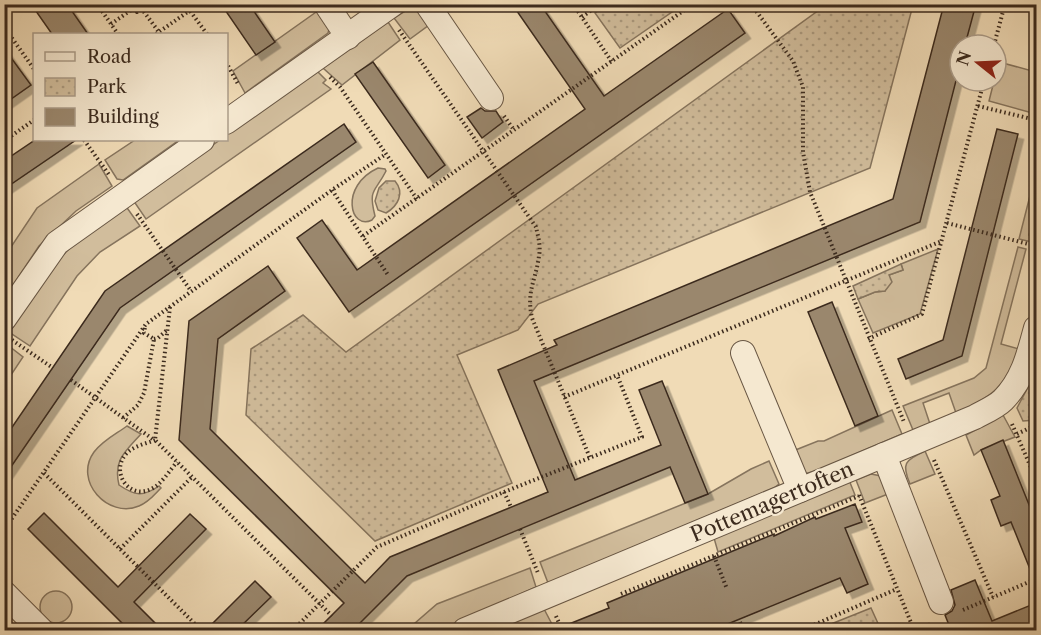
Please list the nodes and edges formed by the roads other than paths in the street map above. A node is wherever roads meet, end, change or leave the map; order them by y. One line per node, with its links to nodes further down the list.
1 (326, 4): 4 (street)
2 (427, 4): 5 (street)
3 (389, 7): 4 (street)
4 (348, 37): 6 (street)
5 (491, 98)
6 (228, 121)
7 (201, 141): 8 (street)
8 (4, 319)
9 (1036, 328): 11 (street, Pottemagertoften)
10 (743, 353): 12 (street)
11 (884, 455): 12 (street, Pottemagertoften); 14 (street)
12 (800, 490): 16 (street, Pottemagertoften)
13 (4, 593): 15 (street)
14 (945, 612)
15 (41, 630)
16 (465, 630)

